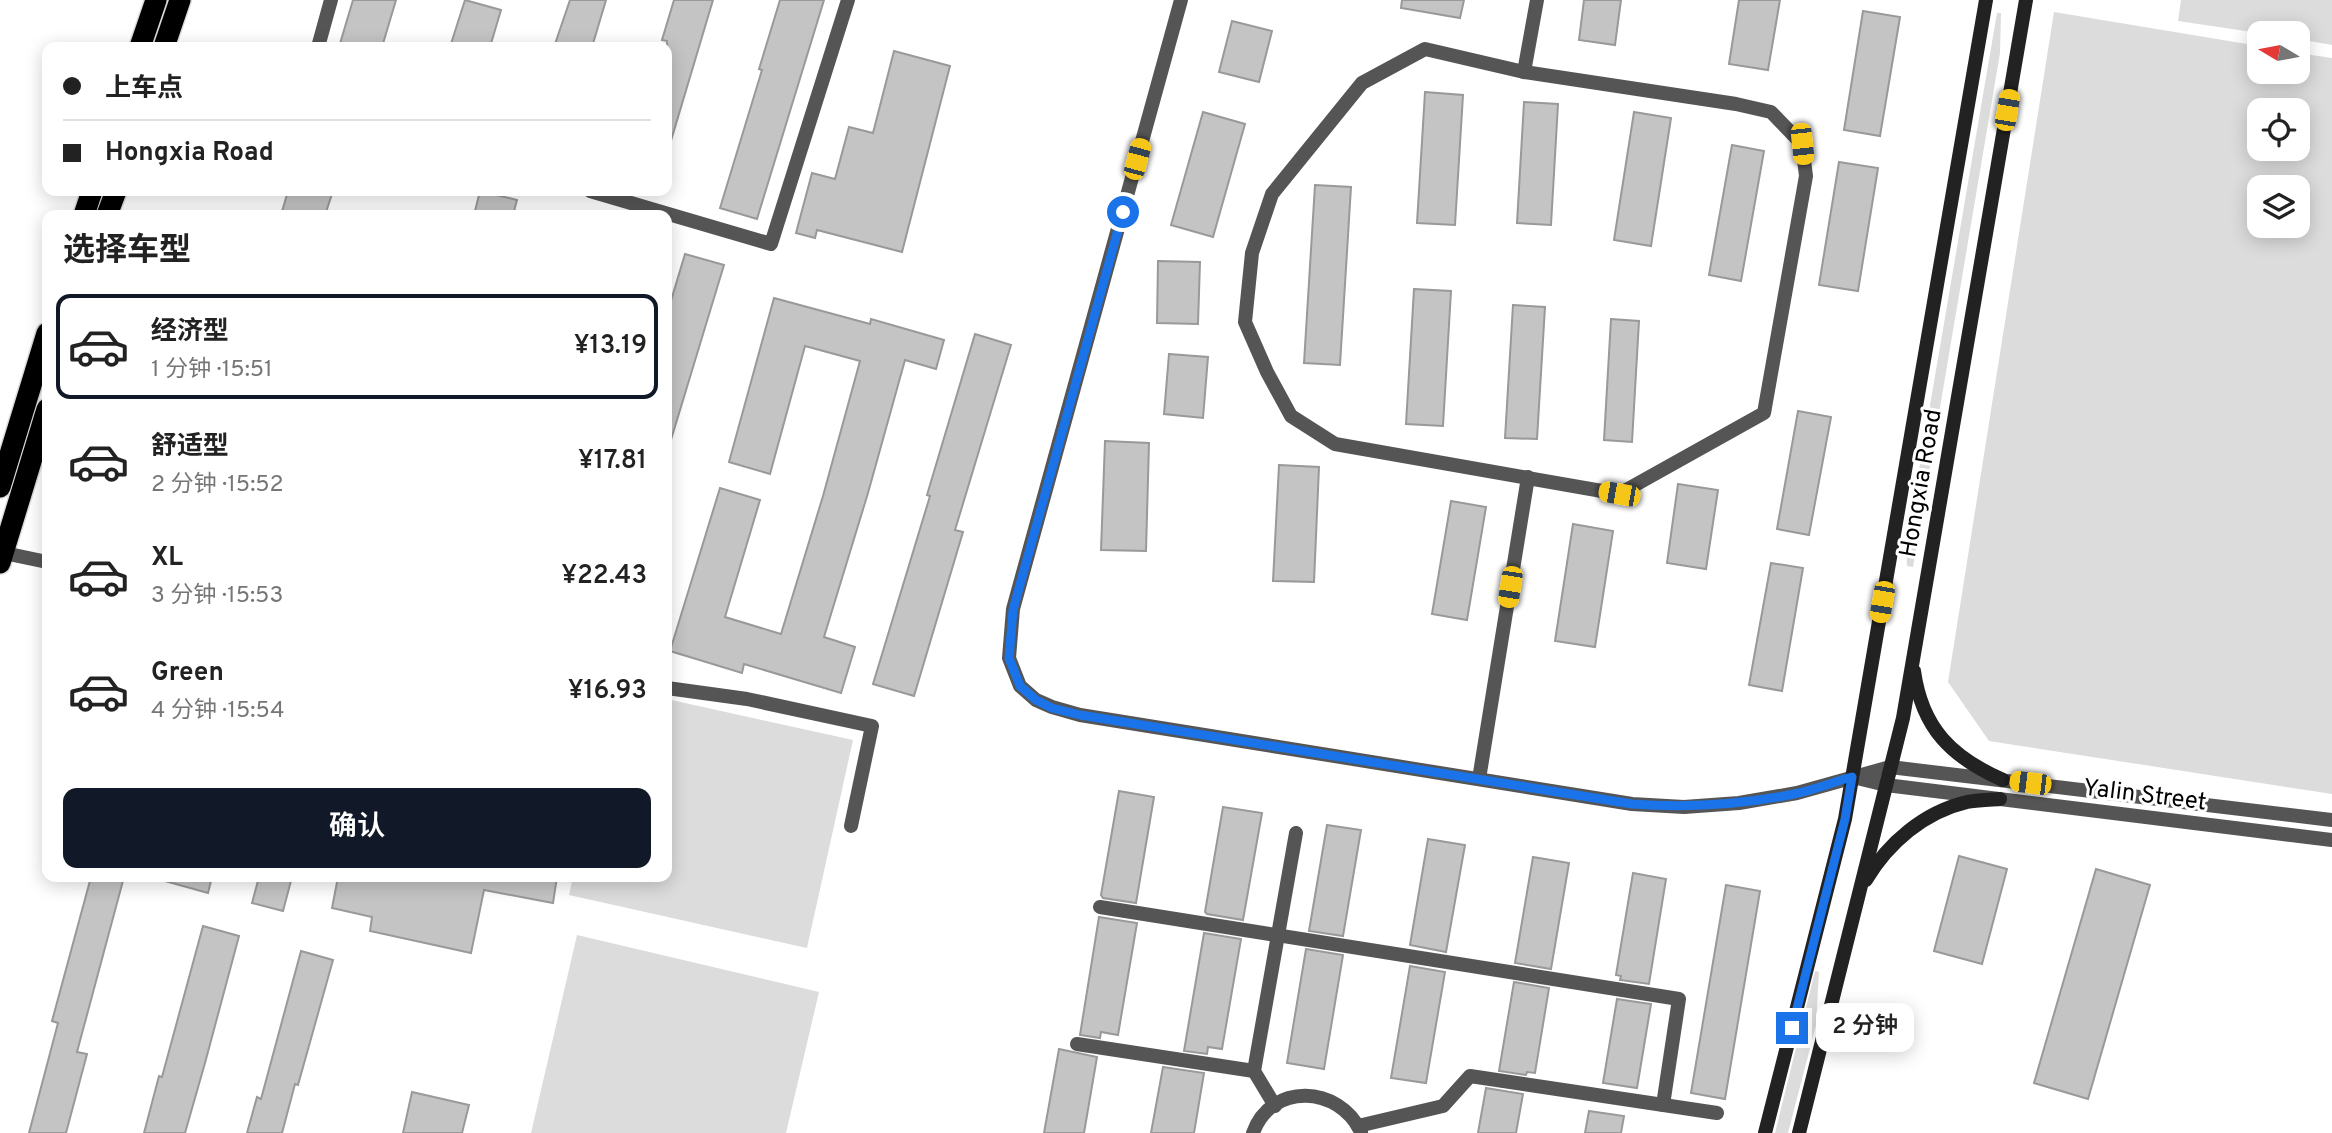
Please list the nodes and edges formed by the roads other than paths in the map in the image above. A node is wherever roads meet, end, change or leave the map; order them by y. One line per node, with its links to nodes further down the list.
1 (156, 0): 9 (highway)
2 (180, 0): 10 (highway)
3 (331, 0): 11 (street)
4 (848, 0): 15 (street)
5 (1181, 0): 26 (street)
6 (1537, 0): 12 (street)
7 (1986, 0): 25 (street, Hongxia Road)
8 (2026, 0): 22 (street, Hongxia Road)
9 (143, 42)
10 (166, 42)
11 (319, 42)
12 (1524, 72): 18 (street); 18 (street)
13 (607, 196): 14 (street)
14 (655, 210)
15 (672, 215)
16 (42, 349): 19 (highway)
17 (42, 425): 20 (highway)
18 (1528, 477): 26 (street)
19 (0, 487)
20 (1, 556): 21 (street)
21 (42, 561)
22 (1913, 659): 24 (street, Hongxia Road); 27 (street)
23 (672, 689): 31 (street)
24 (1890, 766): 25 (street, Yalin Street); 27 (street, Yalin Street); 28 (street, Hongxia Road)
25 (1852, 777): 26 (street); 28 (street, Yalin Street); 44 (street, Hongxia Road)
26 (1479, 779)
27 (2003, 780): 30 (street, Yalin Street)
28 (1886, 785): 29 (street, Yalin Street); 34 (street, Hongxia Road)
29 (2000, 799): 33 (street, Yalin Street); 34 (street)
30 (2332, 820)
31 (852, 826)
32 (1296, 833): 36 (street)
33 (2332, 840)
34 (1858, 894): 45 (street, Hongxia Road)
35 (1100, 907): 36 (street)
36 (1278, 935): 38 (street); 39 (street)
37 (1077, 1044): 38 (street)
38 (1254, 1071): 40 (street)
39 (1663, 1105): 41 (street); 42 (street)
40 (1275, 1106): 42 (street); 43 (street)
41 (1717, 1114)
42 (1360, 1129)
43 (1253, 1133)
44 (1765, 1133)
45 (1799, 1133)

